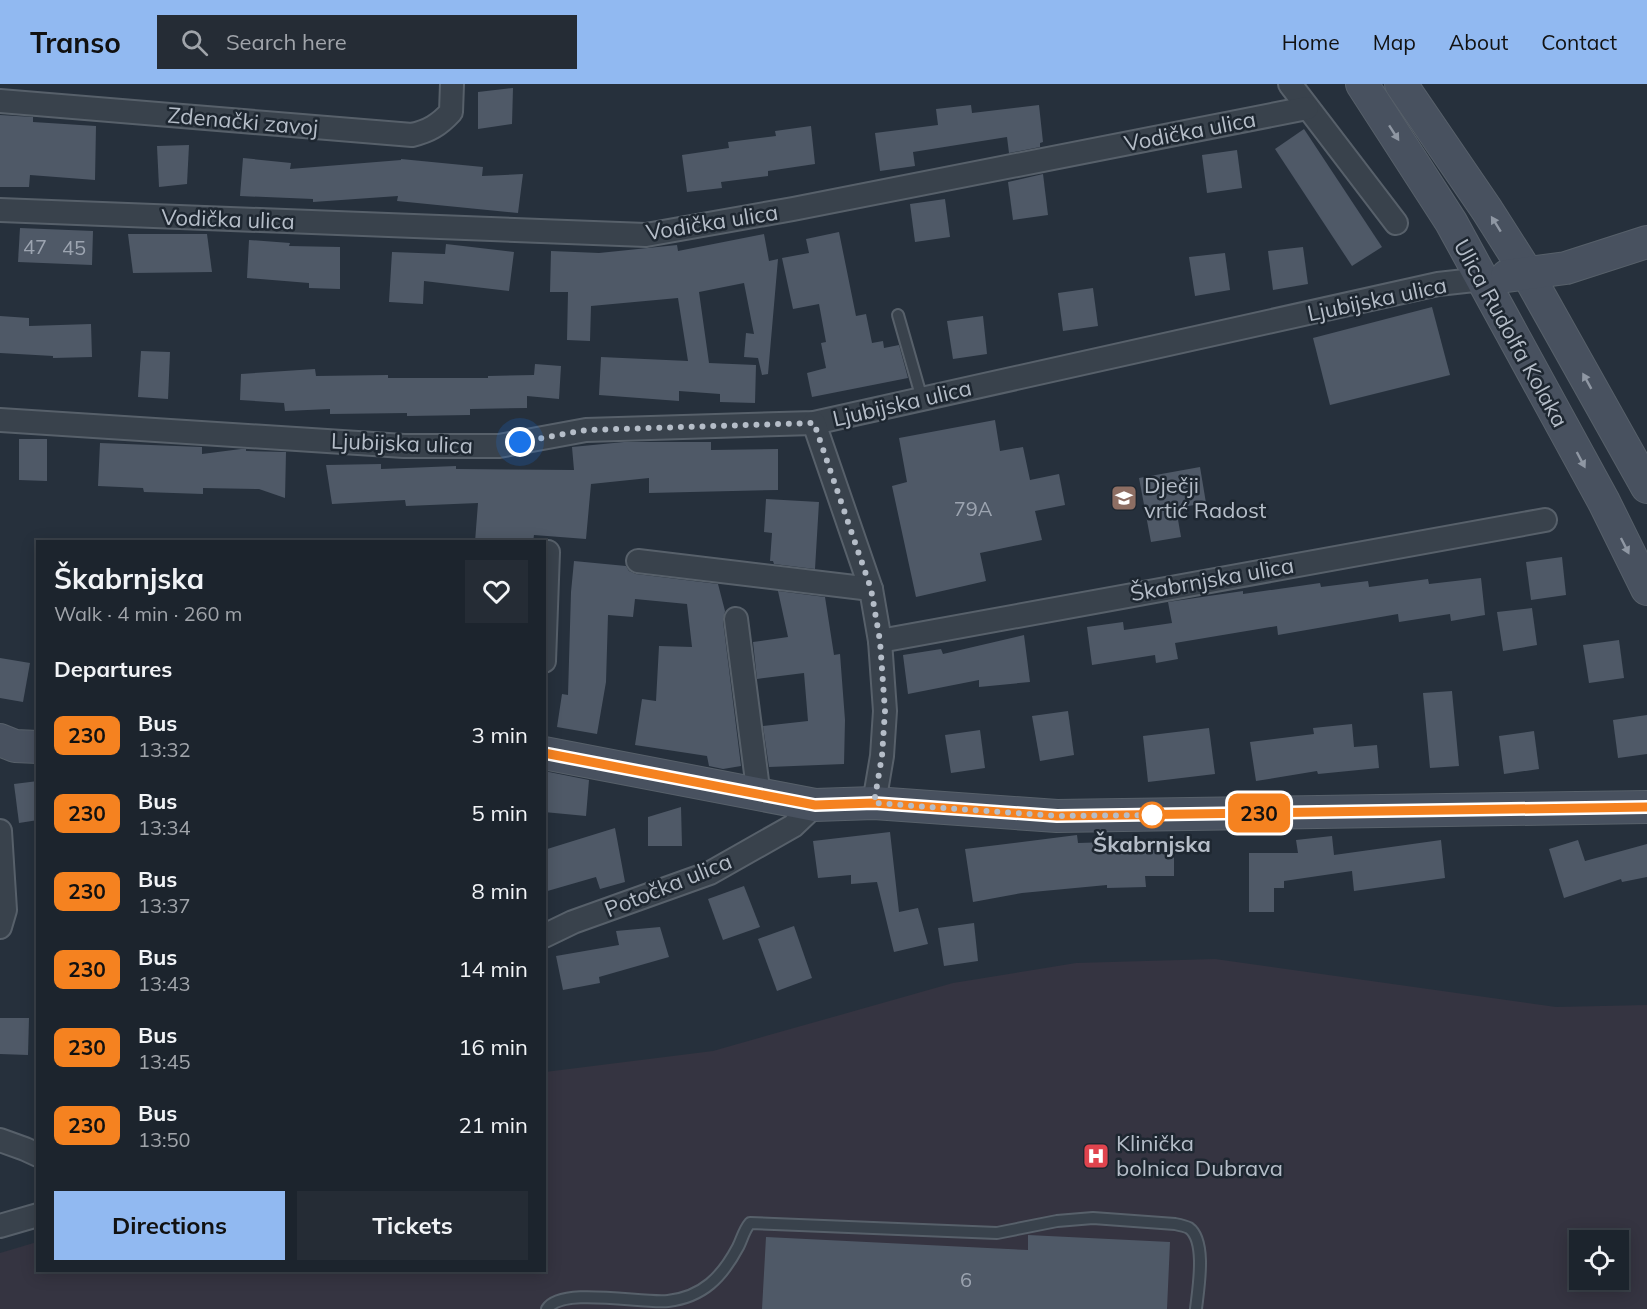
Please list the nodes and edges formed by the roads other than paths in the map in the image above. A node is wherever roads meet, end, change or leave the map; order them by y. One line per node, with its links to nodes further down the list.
1 (452, 84): 5 (street, Zdenački zavoj)
2 (1290, 84): 6 (street)
3 (1362, 84): 11 (street, Ulica Rudolfa Kolaka, one-way to 11)
4 (1401, 84): 10 (street, Ulica Rudolfa Kolaka, one-way to 4)
5 (0, 101)
6 (1307, 108): 7 (street, Vodička ulica); 8 (street)
7 (0, 210)
8 (1396, 223)
9 (1647, 242): 10 (street, Ljubijska ulica)
10 (1527, 273): 11 (street, Ljubijska ulica); 16 (street, Ulica Rudolfa Kolaka, one-way to 10)
11 (1483, 279): 13 (street, Ljubijska ulica); 21 (street, Ulica Rudolfa Kolaka, one-way to 21)
12 (898, 315): 13 (lane)
13 (922, 399): 15 (street, Ljubijska ulica)
14 (0, 420): 15 (street, Ljubijska ulica)
15 (814, 423): 20 (street)
16 (1647, 487)
17 (1545, 520): 24 (street, Škabrnjska ulica)
18 (548, 552): 22 (street)
19 (638, 561): 20 (street)
20 (871, 589): 24 (street)
21 (1647, 589)
22 (546, 606)
23 (736, 619): 28 (street)
24 (880, 641): 29 (street)
25 (0, 740): 26 (street)
26 (36, 747)
27 (546, 753): 28 (street)
28 (754, 792): 30 (street)
29 (874, 803): 30 (street); 31 (street)
30 (815, 805): 34 (street, Potočka ulica)
31 (1647, 807)
32 (0, 831): 33 (street)
33 (0, 927)
34 (546, 935)
35 (0, 1140): 36 (street)
36 (36, 1154)
37 (36, 1216): 38 (street)
38 (0, 1226)
39 (547, 1309): 40 (lane)
40 (1196, 1309)

